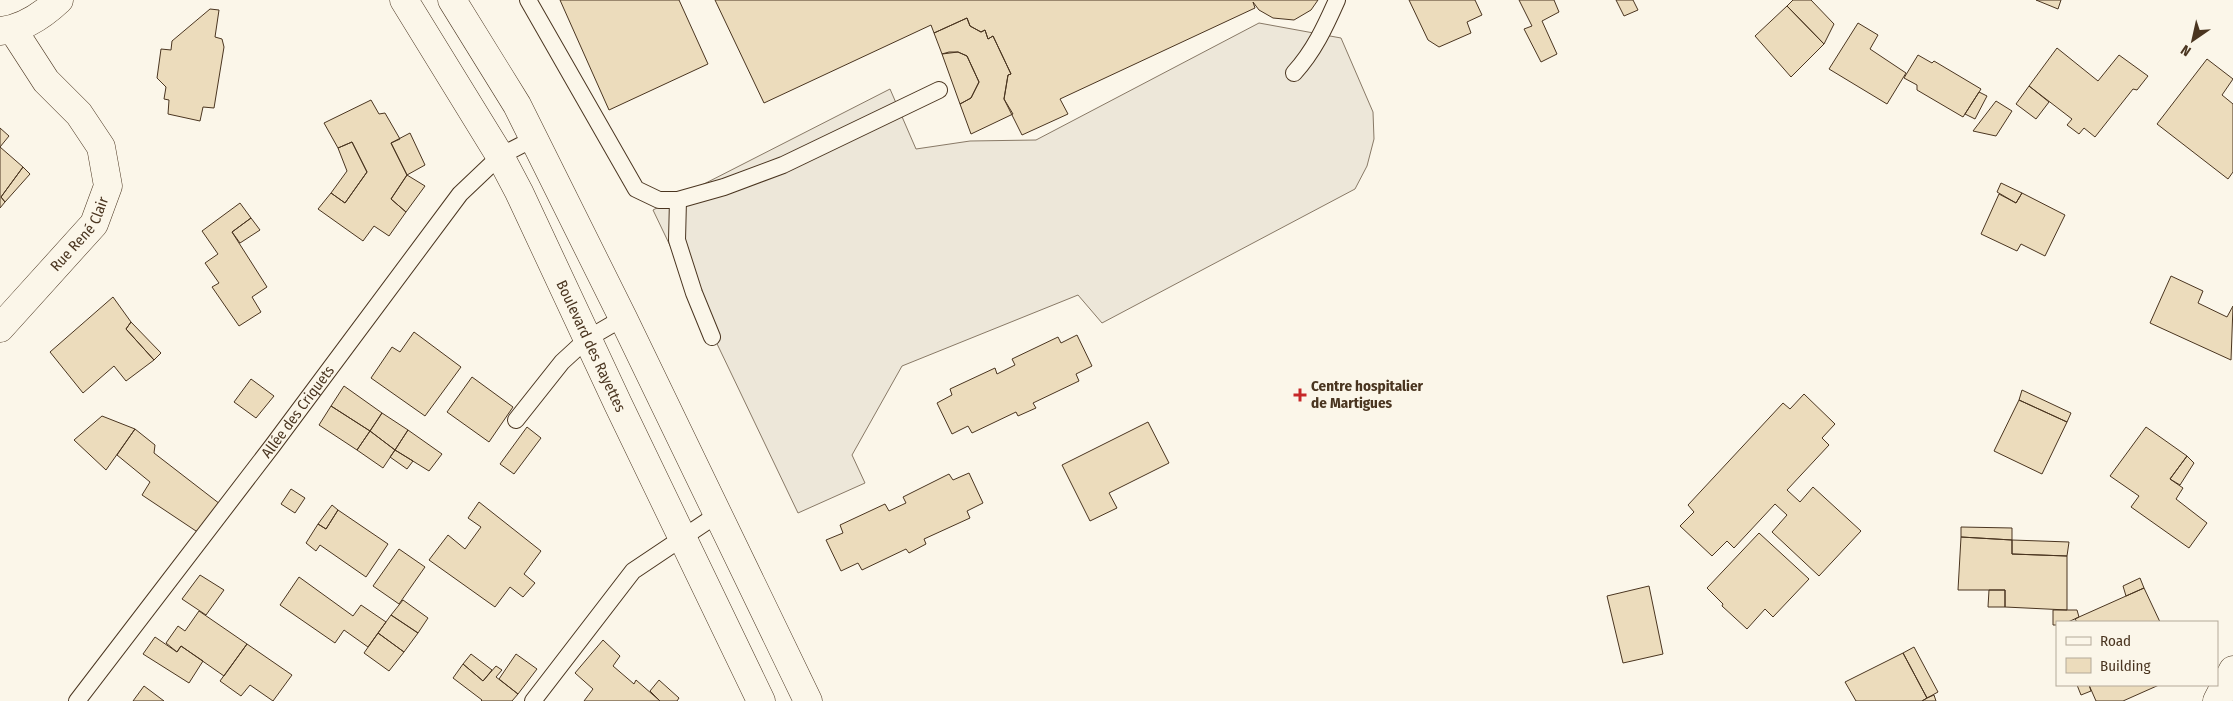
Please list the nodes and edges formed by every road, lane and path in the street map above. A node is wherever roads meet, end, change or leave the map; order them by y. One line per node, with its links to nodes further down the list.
1 (59, 0): 6 (main road)
2 (404, 0): 10 (main road, Boulevard des Rayettes)
3 (452, 0): 9 (main road)
4 (528, 0): 11 (lane)
5 (1337, 0): 7 (lane)
6 (6, 30): 13 (main road, Rue René Clair)
7 (1294, 74)
8 (939, 90): 11 (lane)
9 (533, 139): 10 (lane, Allée des Criquets); 12 (main road)
10 (500, 156): 15 (main road, Boulevard des Rayettes); 21 (lane, Allée des Criquets)
11 (678, 200): 14 (lane)
12 (623, 318): 15 (lane); 17 (main road)
13 (0, 328)
14 (712, 338)
15 (587, 340): 16 (lane); 18 (main road, Boulevard des Rayettes)
16 (516, 420)
17 (718, 514): 18 (lane); 20 (main road)
18 (682, 536): 22 (lane); 23 (main road, Boulevard des Rayettes)
19 (2233, 670): 24 (main road)
20 (803, 697)
21 (77, 701)
22 (533, 701)
23 (761, 701)
24 (2217, 701)

